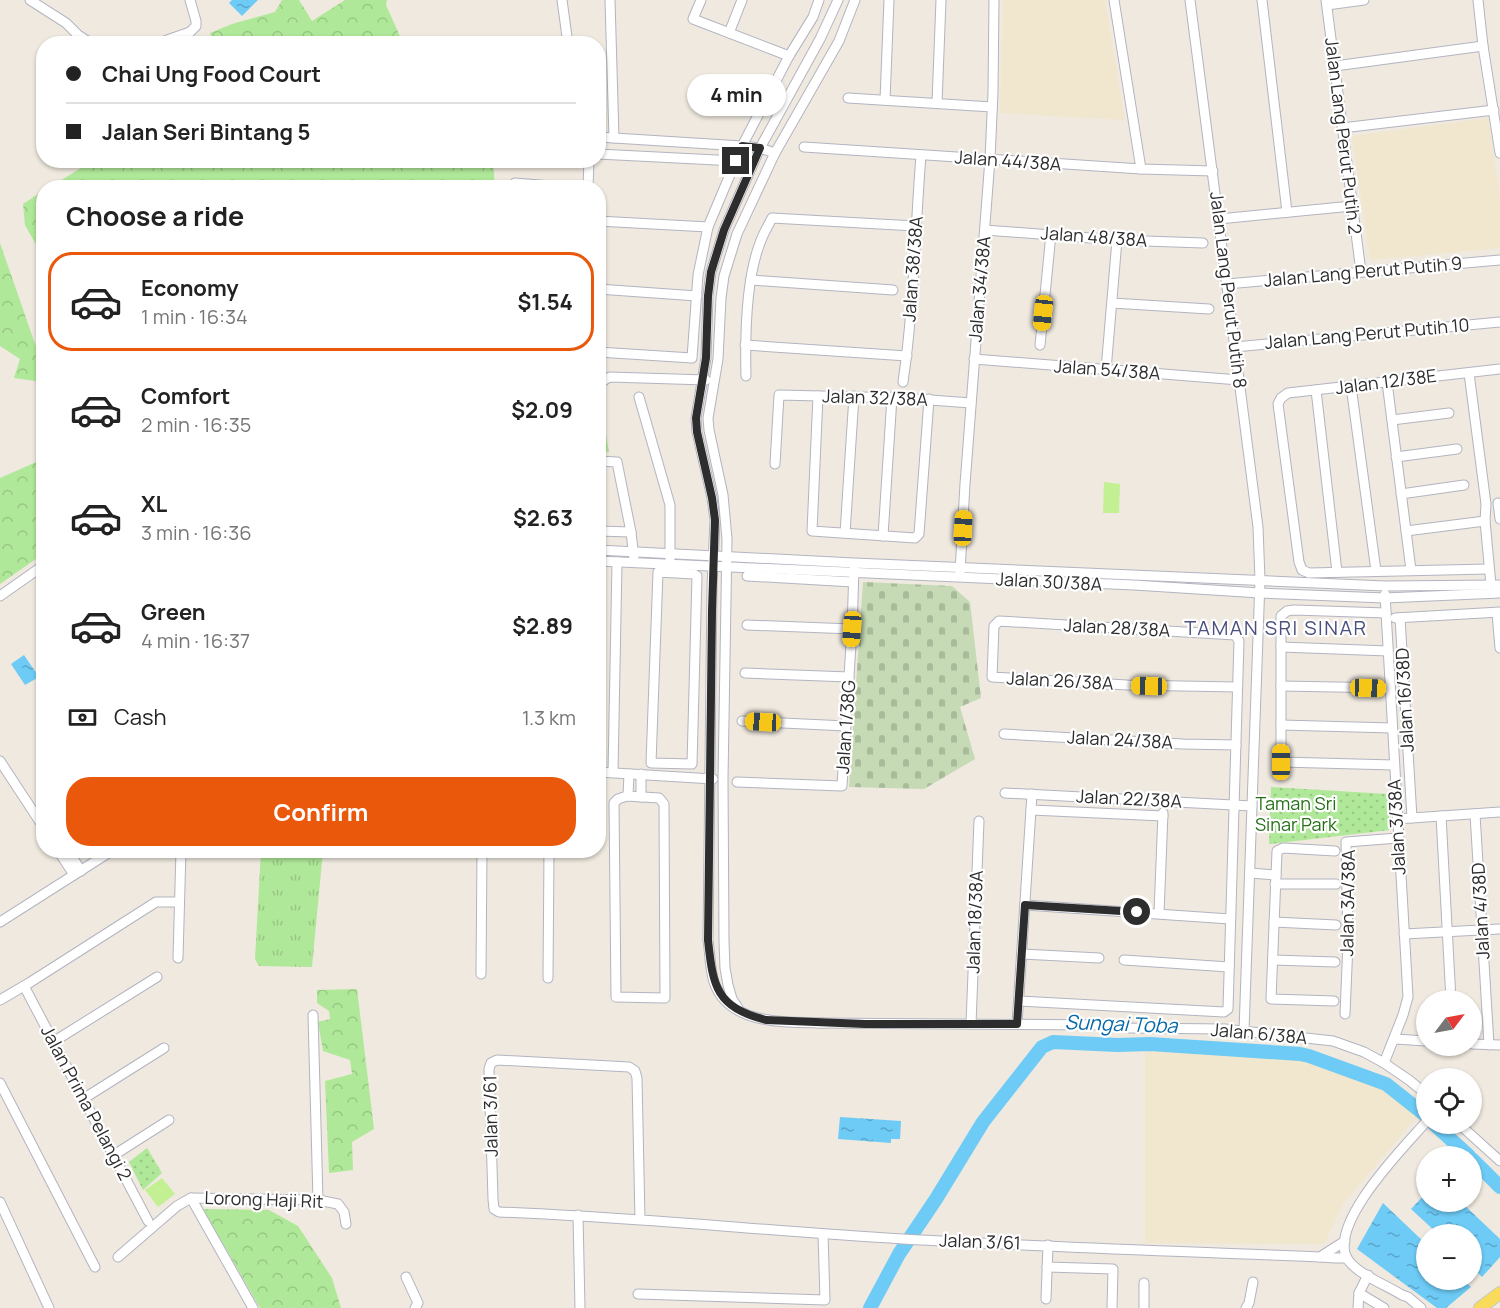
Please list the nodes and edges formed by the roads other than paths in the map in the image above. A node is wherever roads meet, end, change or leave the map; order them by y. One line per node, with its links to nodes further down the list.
1 (30, 0): 20 (street)
2 (190, 0): 21 (street)
3 (562, 0): 22 (street)
4 (610, 0): 33 (street)
5 (701, 0): 19 (street)
6 (742, 0): 19 (street)
7 (819, 0): 24 (street)
8 (838, 0): 36 (street, Jalan 6/38A)
9 (855, 0): 37 (street)
10 (889, 0): 27 (street)
11 (940, 0): 28 (street)
12 (994, 0): 29 (street, Jalan 34/38A)
13 (1114, 0): 43 (street)
14 (1190, 0): 44 (street, Jalan Lang Perut Putih 8)
15 (1262, 0): 46 (street)
16 (1364, 0): 18 (street)
17 (1478, 0): 23 (street)
18 (1327, 2): 25 (street, Jalan Lang Perut Putih 2)
19 (729, 33): 24 (street)
20 (77, 36)
21 (178, 36)
22 (567, 36)
23 (1483, 46): 25 (street); 30 (street)
24 (789, 56): 34 (street)
25 (1335, 66): 31 (street, Jalan Lang Perut Putih 2)
26 (848, 98): 27 (street)
27 (885, 100): 28 (street)
28 (937, 103): 29 (street)
29 (992, 106): 41 (street, Jalan 34/38A)
30 (1494, 110): 31 (street); 38 (street)
31 (1342, 128): 45 (street, Jalan Lang Perut Putih 2)
32 (606, 138): 33 (street)
33 (614, 138): 34 (street)
34 (742, 146): 36 (street); 42 (street)
35 (804, 147): 40 (street, Jalan 44/38A)
36 (760, 148): 37 (street); 76 (street, Jalan 6/38A)
37 (775, 153): 78 (street)
38 (1500, 153)
39 (606, 154): 42 (street)
40 (921, 155): 41 (street, Jalan 44/38A); 49 (street, Jalan 38/38A)
41 (990, 159): 43 (street, Jalan 44/38A); 51 (street, Jalan 34/38A)
42 (736, 161): 50 (street)
43 (1141, 169): 44 (street, Jalan 44/38A)
44 (1213, 171): 47 (street, Jalan Lang Perut Putih 8)
45 (1352, 206): 46 (street); 56 (street, Jalan Lang Perut Putih 2)
46 (1287, 212): 47 (street)
47 (1219, 219): 58 (street, Jalan Lang Perut Putih 8)
48 (606, 221): 50 (street)
49 (915, 226): 57 (street); 69 (street, Jalan 38/38A)
50 (708, 227): 61 (street)
51 (985, 230): 52 (street, Jalan 48/38A); 70 (street, Jalan 34/38A)
52 (1051, 234): 53 (street, Jalan 48/38A); 66 (street)
53 (1117, 240): 54 (street, Jalan 48/38A); 62 (street)
54 (1203, 243)
55 (1500, 260): 56 (street, Jalan Lang Perut Putih 9)
56 (1361, 272): 58 (street, Jalan Lang Perut Putih 9)
57 (751, 280): 60 (street); 65 (street)
58 (1227, 284): 67 (street, Jalan Lang Perut Putih 8)
59 (606, 290): 61 (street)
60 (893, 290)
61 (697, 296): 68 (street)
62 (1112, 303): 63 (street); 72 (street)
63 (1209, 309)
64 (1500, 322): 67 (street, Jalan Lang Perut Putih 10)
65 (745, 345): 69 (street); 74 (street)
66 (1040, 345)
67 (1235, 347): 77 (street, Jalan Lang Perut Putih 8)
68 (606, 353)
69 (907, 356): 79 (street, Jalan 38/38A)
70 (974, 359): 72 (street, Jalan 54/38A); 88 (street, Jalan 34/38A)
71 (1500, 369): 73 (street, Jalan 12/38E)
72 (1106, 370): 77 (street, Jalan 54/38A)
73 (1469, 373): 80 (street, Jalan 12/38E); 98 (street)
74 (746, 376)
75 (606, 379): 76 (street)
76 (703, 379): 78 (street); 111 (street, Jalan 6/38A)
77 (1239, 380): 122 (street, Jalan Lang Perut Putih 8)
78 (714, 381): 112 (street)
79 (903, 382)
80 (1387, 382): 81 (street, Jalan 12/38E); 90 (street)
81 (1352, 386): 82 (street, Jalan 12/38E); 117 (street)
82 (1316, 390): 118 (street); 118 (street, Jalan 12/38E)
83 (818, 396): 84 (street, Jalan 32/38A); 94 (street, Jalan 32/38A); 104 (street)
84 (854, 396): 86 (street, Jalan 32/38A); 104 (street)
85 (639, 397): 108 (street)
86 (892, 397): 87 (street, Jalan 32/38A); 105 (street)
87 (929, 399): 88 (street, Jalan 32/38A); 105 (street)
88 (971, 403): 120 (street, Jalan 34/38A)
89 (1449, 412): 90 (street)
90 (1392, 420): 92 (street)
91 (1457, 449): 92 (street)
92 (1396, 457): 96 (street)
93 (606, 461): 103 (street)
94 (775, 464)
95 (1464, 485): 96 (street)
96 (1401, 494): 102 (street)
97 (1499, 502): 98 (street); 99 (street)
98 (1486, 504): 100 (street)
99 (1500, 519)
100 (1485, 520): 102 (street); 114 (street)
101 (606, 531): 103 (street)
102 (1406, 531): 115 (street)
103 (631, 532): 107 (street)
104 (845, 533): 105 (street)
105 (883, 536)
106 (606, 552): 107 (street, Jalan 30/38A)
107 (634, 557): 108 (street, Jalan 30/38A); 110 (street, Jalan 30/38A); 113 (street, Jalan 30/38A)
108 (670, 559): 111 (street, Jalan 30/38A); 113 (street, Jalan 30/38A)
109 (606, 561): 110 (street, Jalan 30/38A)
110 (617, 562): 152 (street)
111 (713, 562): 112 (street, Jalan 30/38A); 155 (street, Jalan 6/38A)
112 (726, 562): 119 (street, Jalan 30/38A); 156 (street)
113 (658, 567): 113 (street)
114 (1490, 568): 115 (street); 123 (street)
115 (1411, 570): 117 (street)
116 (36, 571): 127 (street)
117 (1376, 571): 118 (street)
118 (1337, 572)
119 (854, 573): 120 (street, Jalan 30/38A); 121 (street); 133 (street, Jalan 1/38G)
120 (960, 573): 122 (street, Jalan 30/38A); 125 (street, Jalan 30/38A)
121 (747, 576)
122 (1260, 580): 124 (street, Jalan 30/38A); 125 (street, Jalan Lang Perut Putih 8)
123 (1495, 585): 124 (street, Jalan 30/38A)
124 (1385, 586): 128 (street, Jalan 3/38A)
125 (1260, 593): 128 (street, Jalan 30/38A); 164 (street, Jalan Lang Perut Putih 8)
126 (1500, 593): 128 (street, Jalan 30/38A)
127 (0, 596)
128 (1385, 598): 130 (street, Jalan 3/38A)
129 (1498, 612): 131 (street); 135 (street)
130 (1386, 616): 131 (street); 134 (street); 136 (street, Jalan 3/38A)
131 (1400, 618): 171 (street, Jalan 16/38D)
132 (747, 625): 133 (street)
133 (852, 629): 138 (street, Jalan 1/38G)
134 (1281, 647): 136 (street); 140 (street)
135 (1500, 648)
136 (1388, 651): 142 (street, Jalan 3/38A)
137 (745, 673): 138 (street)
138 (849, 677): 145 (street, Jalan 1/38G)
139 (992, 677): 141 (street, Jalan 26/38A); 141 (street, Jalan 28/38A)
140 (1281, 686): 142 (street); 144 (street)
141 (1237, 687): 148 (street)
142 (1390, 688): 146 (street, Jalan 3/38A)
143 (742, 721): 145 (street)
144 (1281, 725): 146 (street); 150 (street)
145 (846, 726): 157 (street, Jalan 1/38G)
146 (1392, 728): 150 (street, Jalan 3/38A)
147 (1004, 734): 148 (street, Jalan 24/38A)
148 (1236, 746): 163 (street)
149 (0, 761): 168 (street)
150 (1394, 765): 172 (street, Jalan 3/38A)
151 (606, 772): 152 (street)
152 (613, 772): 153 (street)
153 (629, 774): 154 (street); 160 (street)
154 (641, 774): 155 (street); 161 (street)
155 (710, 778): 156 (street); 203 (street, Jalan 6/38A)
156 (723, 779): 205 (street)
157 (738, 782)
158 (1005, 793): 159 (street, Jalan 22/38A)
159 (1032, 794): 162 (street, Jalan 22/38A); 165 (street)
160 (628, 796): 161 (street); 161 (street)
161 (641, 797)
162 (1164, 801): 163 (street, Jalan 22/38A); 169 (street)
163 (1233, 805): 164 (street, Jalan 22/38A); 189 (street)
164 (1252, 806): 183 (street, Jalan Lang Perut Putih 8)
165 (1031, 810): 169 (street); 187 (street)
166 (1500, 812): 167 (street)
167 (1475, 814): 170 (street); 194 (street, Jalan 4/38D)
168 (36, 816)
169 (1163, 816): 188 (street)
170 (1441, 816): 171 (street); 195 (street)
171 (1412, 818): 172 (street)
172 (1397, 819): 174 (street, Jalan 3/38A)
173 (979, 821): 217 (street, Jalan 18/38A)
174 (1398, 838): 196 (street, Jalan 3/38A); 215 (street, Jalan 3A/38A)
175 (1335, 851): 184 (street)
176 (65, 858): 182 (street)
177 (71, 858): 182 (street)
178 (101, 858): 182 (street)
179 (181, 858): 186 (street)
180 (482, 858): 206 (street)
181 (549, 858): 208 (street)
182 (78, 873): 190 (street)
183 (1250, 873): 184 (street); 219 (street, Jalan Lang Perut Putih 8)
184 (1275, 879): 185 (street); 191 (street)
185 (1336, 884)
186 (179, 902): 198 (street); 209 (street)
187 (1025, 905): 188 (street); 197 (street)
188 (1160, 913): 189 (street)
189 (1230, 919): 204 (street)
190 (0, 922)
191 (1274, 922): 192 (street); 201 (street)
192 (1336, 925)
193 (1500, 929): 194 (street)
194 (1482, 930): 195 (street); 224 (street, Jalan 4/38D)
195 (1447, 932): 196 (street); 210 (street)
196 (1404, 934): 220 (street, Jalan 3/38A)
197 (1022, 954): 199 (street); 212 (street)
198 (178, 958)
199 (1099, 958)
200 (1124, 960): 204 (street)
201 (1273, 960): 202 (street); 213 (street)
202 (1335, 962)
203 (711, 966): 205 (street); 214 (street, Jalan 6/38A)
204 (1229, 967): 212 (street, Jalan 6/38A)
205 (725, 968): 214 (street)
206 (481, 974)
207 (157, 978): 222 (street)
208 (548, 978)
209 (24, 986): 211 (street); 222 (street, Jalan Prima Pelangi 2)
210 (1450, 990)
211 (0, 1000)
212 (1019, 1001): 218 (street)
213 (1334, 1001)
214 (740, 1010): 217 (street, Jalan 6/38A)
215 (1345, 1014)
216 (313, 1015): 237 (street)
217 (971, 1024): 218 (street, Jalan 6/38A)
218 (1017, 1024): 219 (street, Jalan 6/38A)
219 (1244, 1031): 227 (street, Jalan 6/38A)
220 (1395, 1039): 221 (street); 227 (street, Jalan 3/38A)
221 (1416, 1040)
222 (53, 1042): 230 (street, Jalan Prima Pelangi 2)
223 (1482, 1045): 224 (street)
224 (1489, 1045): 225 (street)
225 (1500, 1046)
226 (164, 1048): 230 (street)
227 (1384, 1063): 229 (street, Jalan 6/38A)
228 (0, 1083): 250 (street)
229 (1416, 1086)
230 (83, 1099): 234 (street, Jalan Prima Pelangi 2)
231 (170, 1120): 234 (street)
232 (1416, 1133): 244 (street)
233 (1470, 1134): 235 (street)
234 (114, 1155): 241 (street, Jalan Prima Pelangi 2)
235 (1500, 1161)
236 (191, 1197): 237 (street, Lorong Haji Rit); 246 (street, Lorong Haji Rit); 261 (street)
237 (318, 1200): 242 (street, Lorong Haji Rit)
238 (0, 1202): 260 (street)
239 (578, 1215): 240 (street, Jalan 3/61); 240 (street, Jalan 3/61); 263 (street)
240 (640, 1220): 243 (street, Jalan 3/61)
241 (148, 1221)
242 (346, 1224)
243 (823, 1234): 245 (street, Jalan 3/61); 257 (street)
244 (1345, 1241): 247 (street); 248 (street)
245 (1048, 1245): 247 (street, Jalan 3/61); 249 (street)
246 (118, 1257)
247 (1320, 1257): 248 (street, Jalan 3/61)
248 (1347, 1258): 251 (street)
249 (1047, 1266): 259 (street); 264 (street)
250 (95, 1267)
251 (1368, 1275): 255 (street); 258 (street)
252 (406, 1276): 262 (street)
253 (1253, 1282): 266 (street)
254 (1144, 1283): 265 (street)
255 (1359, 1293): 267 (street); 268 (street)
256 (1500, 1293): 271 (main road); 272 (main road)
257 (638, 1294)
258 (1402, 1295): 269 (street); 270 (street)
259 (1046, 1299)
260 (49, 1308)
261 (253, 1308)
262 (415, 1308)
263 (580, 1308)
264 (1112, 1308)
265 (1144, 1308)
266 (1246, 1308)
267 (1358, 1308)
268 (1384, 1308)
269 (1413, 1308)
270 (1421, 1308)
271 (1480, 1308)
272 (1488, 1308)

